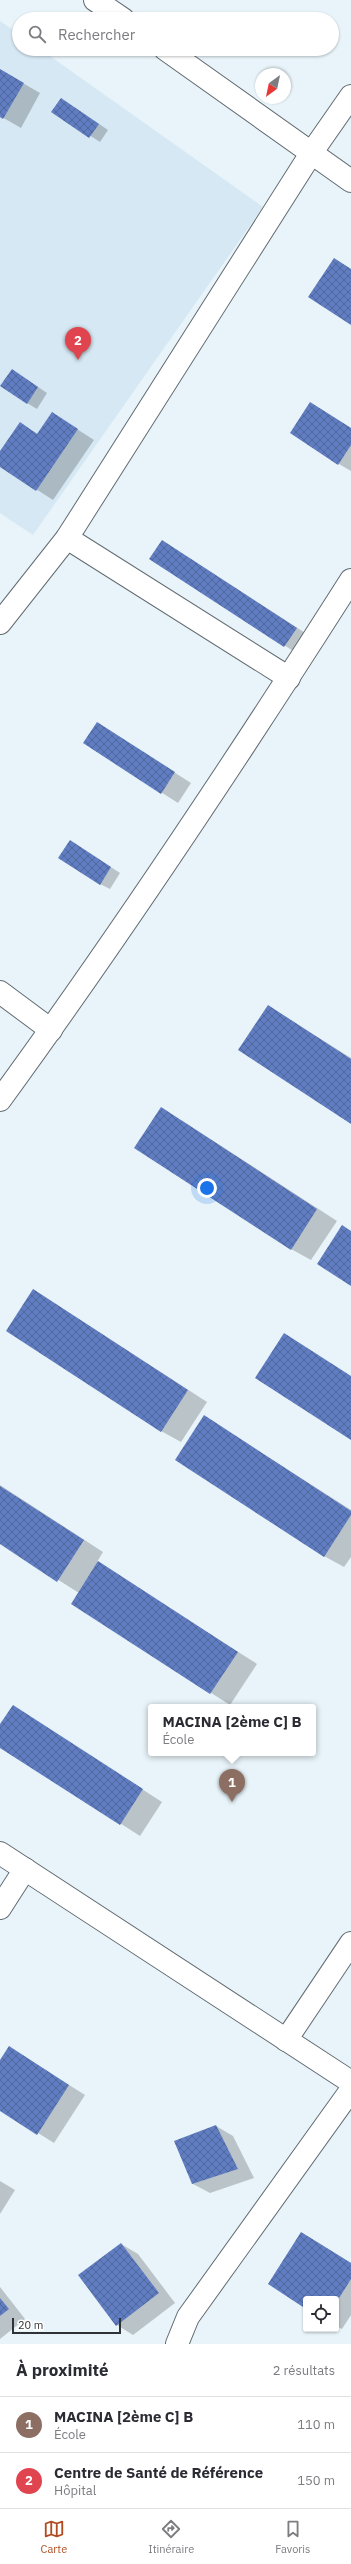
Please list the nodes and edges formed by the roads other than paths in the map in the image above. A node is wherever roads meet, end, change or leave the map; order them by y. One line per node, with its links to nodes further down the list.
1 (95, 0): 2 (street)
2 (113, 12)
3 (175, 56): 5 (street)
4 (351, 96): 5 (street)
5 (312, 152): 6 (street); 7 (street)
6 (351, 181)
7 (67, 538): 9 (street); 10 (street)
8 (351, 580): 10 (street)
9 (0, 623)
10 (289, 678): 12 (street)
11 (0, 992): 12 (street)
12 (51, 1030): 13 (street)
13 (0, 1100)
14 (0, 1853): 15 (street)
15 (24, 1869): 16 (street); 18 (street)
16 (0, 1908)
17 (351, 1943): 18 (street)
18 (286, 2040): 19 (street)
19 (351, 2082)
20 (351, 2090): 21 (street)
21 (177, 2344)

